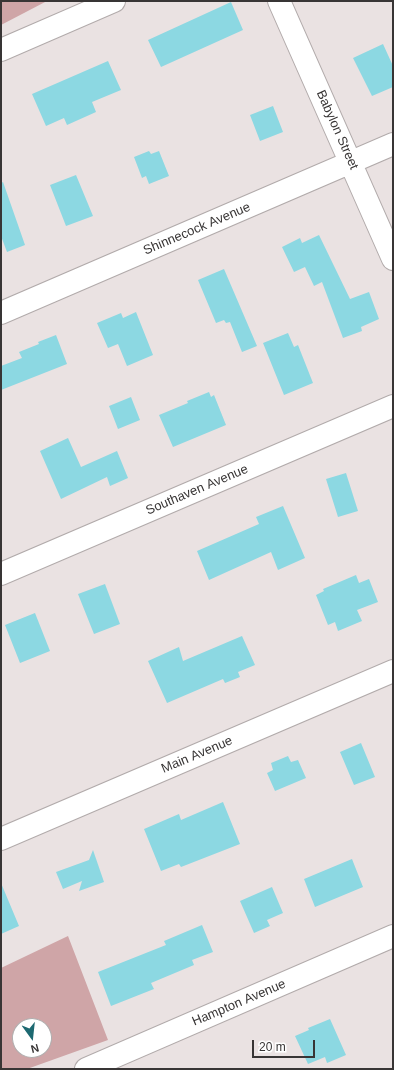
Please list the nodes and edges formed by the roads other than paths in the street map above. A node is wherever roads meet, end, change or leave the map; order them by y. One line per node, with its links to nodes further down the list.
1 (114, 1): 3 (street)
2 (279, 1): 5 (street, Babylon Street)
3 (1, 50)
4 (393, 144): 5 (street, Shinnecock Avenue)
5 (352, 162): 6 (street, Babylon Street); 7 (street, Shinnecock Avenue)
6 (393, 259)
7 (1, 313)
8 (393, 406): 9 (street, Southaven Avenue)
9 (1, 574)
10 (393, 671): 11 (street, Main Avenue)
11 (1, 839)
12 (393, 936): 13 (street, Hampton Avenue)
13 (86, 1069)

